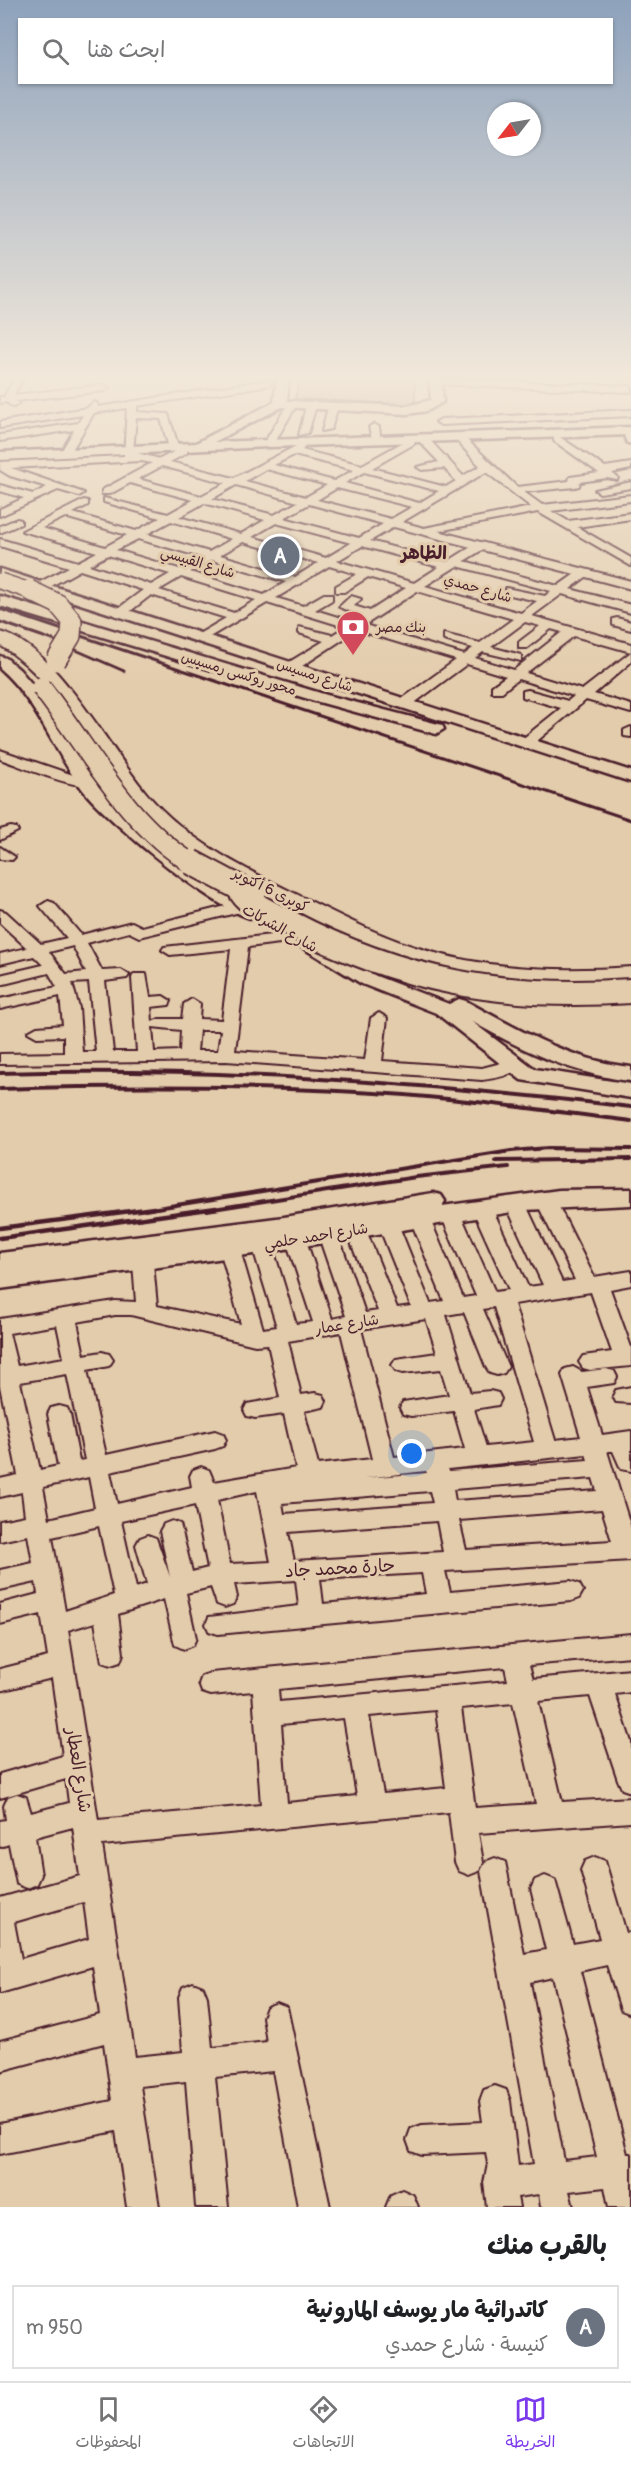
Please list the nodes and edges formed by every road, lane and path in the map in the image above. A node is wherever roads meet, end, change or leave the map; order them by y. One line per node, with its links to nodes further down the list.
1 (40, 480): 17 (street, شارع حمدي)
2 (123, 480): 22 (street)
3 (130, 480): 22 (street); 24 (street)
4 (226, 480): 15 (street)
5 (238, 480): 15 (street)
6 (322, 480): 16 (street)
7 (345, 480): 16 (street)
8 (407, 480): 20 (street)
9 (504, 480): 18 (street)
10 (550, 480): 18 (street)
11 (574, 480): 18 (street)
12 (609, 480): 21 (street)
13 (613, 480): 25 (street)
14 (462, 481): 20 (street)
15 (234, 482): 24 (street); 27 (street)
16 (338, 484): 27 (street); 31 (street)
17 (56, 487): 22 (street, شارع حمدي); 23 (street)
18 (513, 488): 32 (street)
19 (2, 490): 23 (street)
20 (447, 490): 31 (street)
21 (597, 490)
22 (95, 494): 35 (street); 36 (street, شارع حمدي)
23 (34, 497): 30 (street)
24 (203, 499): 36 (street); 37 (street)
25 (630, 499): 28 (street)
26 (0, 501): 30 (street)
27 (308, 501): 37 (street); 41 (street)
28 (611, 501): 29 (street); 39 (street)
29 (581, 504): 32 (street); 33 (street)
30 (15, 506): 34 (street); 35 (street)
31 (417, 508): 41 (street); 42 (street)
32 (538, 509): 42 (street); 43 (street)
33 (591, 513)
34 (0, 515): 40 (street, شارع القبيسي)
35 (58, 516): 44 (street); 49 (street)
36 (169, 517): 49 (street); 50 (street, شارع حمدي)
37 (277, 519): 50 (street); 51 (street)
38 (605, 519): 39 (street); 43 (street); 46 (street)
39 (630, 519): 46 (street)
40 (17, 522): 44 (street, شارع القبيسي); 45 (street)
41 (392, 523): 47 (street); 51 (street)
42 (461, 524): 47 (street)
43 (566, 525): 48 (street)
44 (34, 528): 52 (street); 54 (street, شارع القبيسي)
45 (0, 530)
46 (616, 530): 48 (street)
47 (423, 531): 53 (street)
48 (578, 532): 57 (street)
49 (137, 534): 54 (street); 55 (street)
50 (244, 538): 55 (street); 56 (street, شارع حمدي)
51 (361, 542): 56 (street); 58 (street)
52 (1, 544): 59 (street)
53 (480, 546): 58 (street); 63 (street)
54 (107, 550): 59 (street); 61 (street, شارع القبيسي)
55 (211, 556): 61 (street); 65 (street)
56 (328, 562): 62 (street, شارع حمدي); 65 (street)
57 (631, 562)
58 (452, 564): 67 (street); 71 (street)
59 (78, 566): 70 (street); 73 (street)
60 (0, 573): 73 (main road, شارع رمسيس)
61 (182, 573): 70 (street); 75 (street, شارع القبيسي)
62 (367, 573): 67 (street, شارع حمدي); 69 (street)
63 (584, 573): 66 (street); 71 (street)
64 (0, 581): 108 (highway, bridge)
65 (296, 581): 75 (street)
66 (631, 585)
67 (416, 586): 82 (street); 83 (street, شارع حمدي)
68 (0, 589): 73 (main road, شارع رمسيس)
69 (340, 589)
70 (151, 590): 81 (street); 84 (street)
71 (560, 590): 77 (street); 80 (street)
72 (510, 591): 77 (street)
73 (37, 593): 81 (main road, شارع رمسيس); 81 (main road, شارع رمسيس)
74 (328, 597): 79 (street)
75 (267, 599): 79 (street, شارع القبيسي); 84 (street)
76 (355, 599): 82 (street)
77 (546, 600): 83 (street)
78 (0, 601): 114 (main road, محور روكسى رمسيس)
79 (305, 606): 87 (street, شارع القبيسي)
80 (631, 609)
81 (105, 613): 93 (main road, شارع رمسيس); 114 (main road, شارع رمسيس)
82 (371, 615): 87 (street)
83 (524, 617): 86 (street, شارع حمدي); 97 (street)
84 (236, 618): 93 (street)
85 (617, 622): 88 (street)
86 (550, 624): 90 (street, شارع حمدي); 96 (street)
87 (355, 625): 94 (street); 101 (street, شارع القبيسي)
88 (631, 626)
89 (303, 630): 94 (street)
90 (572, 631): 98 (street, شارع حمدي); 106 (street)
91 (0, 637): 108 (highway, كوبرى 6 أكتوبر)
92 (448, 637): 97 (street)
93 (201, 639): 103 (main road, شارع رمسيس)
94 (334, 640): 103 (street)
95 (0, 644): 118 (highway)
96 (523, 645)
97 (482, 647): 101 (street); 102 (street)
98 (631, 648)
99 (631, 656): 104 (street)
100 (0, 658): 118 (main road, شارع الشركات); 120 (highway, كوبرى 6 أكتوبر, bridge)
101 (466, 658): 102 (street, شارع القبيسي); 111 (street)
102 (505, 662): 106 (street, شارع القبيسي)
103 (291, 667): 111 (main road, شارع رمسيس)
104 (617, 668): 105 (street); 109 (street)
105 (631, 672)
106 (518, 673): 107 (street); 109 (street, شارع القبيسي)
107 (497, 689)
108 (59, 690): 120 (highway, كوبرى 6 أكتوبر)
109 (584, 695): 112 (street); 113 (street, شارع القبيسي)
110 (530, 699): 112 (street)
111 (404, 704): 115 (main road, شارع رمسيس)
112 (570, 706): 115 (street)
113 (631, 709)
114 (479, 740): 119 (main road, شارع رمسيس)
115 (526, 743): 117 (main road, شارع رمسيس)
116 (0, 754): 118 (street)
117 (631, 777)
118 (104, 781): 120 (main road, شارع الشركات); 132 (highway); 143 (main road, شارع الشركات)
119 (631, 789)
120 (245, 892): 124 (main road, شارع الشركات); 125 (street); 130 (highway); 132 (highway, كوبرى 6 أكتوبر); 137 (highway, كوبرى 6 أكتوبر, bridge); 138 (highway, bridge)
121 (48, 906): 125 (street)
122 (0, 915): 123 (street)
123 (8, 932): 127 (street)
124 (298, 937): 126 (street); 143 (main road, شارع الشركات)
125 (77, 940): 127 (street); 133 (street)
126 (240, 943): 128 (street); 147 (street)
127 (34, 949): 129 (street); 135 (street)
128 (170, 950)
129 (0, 958)
130 (631, 960)
131 (121, 975): 133 (street)
132 (631, 975)
133 (96, 977): 135 (street); 155 (street)
134 (140, 978): 140 (street)
135 (60, 979): 136 (street); 141 (street); 148 (street)
136 (0, 980)
137 (631, 985): 143 (main road)
138 (631, 991)
139 (163, 1001): 140 (street)
140 (142, 1002): 151 (street)
141 (0, 1004)
142 (192, 1004): 146 (street)
143 (460, 1012): 150 (main road, شارع الشركات); 158 (main road, شارع الشركات)
144 (379, 1018): 157 (street)
145 (159, 1024): 146 (street)
146 (190, 1024): 147 (street); 152 (street)
147 (230, 1025): 153 (street)
148 (72, 1030): 149 (street); 154 (street)
149 (38, 1032)
150 (539, 1048): 158 (main road); 159 (main road, شارع الشركات)
151 (146, 1056): 152 (street); 155 (street)
152 (188, 1056): 153 (street)
153 (226, 1056): 157 (street)
154 (73, 1057): 155 (street); 156 (street)
155 (105, 1057)
156 (0, 1059)
157 (373, 1065): 158 (street)
158 (513, 1065): 160 (main road, شارع الشركات)
159 (631, 1074)
160 (631, 1091)
161 (631, 1184): 173 (main road, شارع احمد حلمي)
162 (589, 1196): 163 (main road, شارع احمد حلمي); 164 (main road, شارع احمد حلمي); 168 (main road)
163 (631, 1197)
164 (545, 1199): 165 (main road, شارع احمد حلمي); 180 (street)
165 (514, 1203): 166 (main road, شارع احمد حلمي); 181 (street)
166 (482, 1208): 167 (main road, شارع احمد حلمي); 182 (street)
167 (450, 1213): 169 (main road, شارع احمد حلمي); 182 (street)
168 (631, 1213)
169 (420, 1219): 170 (main road, شارع احمد حلمي); 182 (street)
170 (388, 1224): 171 (main road, شارع احمد حلمي); 184 (street)
171 (356, 1230): 172 (main road, شارع احمد حلمي); 186 (street)
172 (328, 1234): 173 (main road, شارع احمد حلمي); 187 (street)
173 (290, 1235): 174 (main road, شارع احمد حلمي); 176 (main road, شارع احمد حلمي); 189 (street)
174 (262, 1245): 175 (main road, شارع احمد حلمي); 191 (street)
175 (230, 1250): 177 (main road, شارع احمد حلمي); 191 (street)
176 (0, 1262)
177 (143, 1263): 179 (main road, شارع احمد حلمي); 183 (street)
178 (631, 1278): 180 (street, شارع عمار)
179 (0, 1280)
180 (593, 1285): 181 (street, شارع عمار); 192 (street)
181 (555, 1291): 182 (street, شارع عمار)
182 (488, 1302): 184 (street, شارع عمار); 197 (street); 212 (street)
183 (147, 1310): 185 (street, شارع عمار); 191 (street, شارع عمار)
184 (429, 1311): 186 (street, شارع عمار); 194 (street)
185 (65, 1316): 188 (street, شارع عمار); 195 (street)
186 (390, 1317): 187 (street, شارع عمار)
187 (353, 1323): 189 (street, شارع عمار); 216 (street)
188 (0, 1327)
189 (325, 1328): 191 (street, شارع عمار)
190 (0, 1336): 199 (street, شارع العطار)
191 (273, 1336): 204 (street)
192 (628, 1358): 198 (street)
193 (102, 1360): 195 (street)
194 (449, 1360): 196 (street); 203 (street)
195 (76, 1364): 199 (street); 215 (street)
196 (404, 1365)
197 (497, 1367)
198 (579, 1372): 200 (street); 211 (street)
199 (4, 1377): 207 (street, شارع العطار)
200 (606, 1377)
201 (490, 1399): 203 (street)
202 (315, 1401): 204 (street)
203 (462, 1402): 205 (street); 213 (street)
204 (292, 1404): 206 (street); 220 (street)
205 (411, 1408)
206 (255, 1410)
207 (8, 1414): 221 (street, شارع العطار)
208 (59, 1414): 219 (street)
209 (215, 1440): 215 (street)
210 (626, 1441): 211 (street); 214 (street)
211 (593, 1443): 212 (street); 217 (street)
212 (547, 1448): 213 (street)
213 (478, 1457): 218 (street)
214 (629, 1463)
215 (99, 1466): 219 (street); 227 (street)
216 (385, 1467): 218 (street); 220 (street)
217 (601, 1468): 218 (street); 225 (street)
218 (437, 1471): 223 (street); 226 (street)
219 (70, 1472): 221 (street)
220 (309, 1476): 223 (street)
221 (31, 1481): 224 (street); 229 (street, شارع العطار)
222 (202, 1485): 223 (street); 227 (street); 240 (street)
223 (267, 1487): 228 (street)
224 (0, 1488)
225 (610, 1500): 226 (street); 233 (street)
226 (446, 1511): 228 (street); 234 (street)
227 (109, 1513): 229 (street); 243 (street)
228 (274, 1524): 237 (street)
229 (39, 1527): 230 (street); 236 (street, شارع العطار)
230 (0, 1531)
231 (172, 1531): 239 (street)
232 (148, 1545): 239 (street)
233 (628, 1550): 234 (street, حارة محمد جاد)
234 (457, 1561): 235 (street, حارة محمد جاد)
235 (431, 1562): 237 (street, حارة محمد جاد); 242 (street)
236 (47, 1570): 238 (street); 244 (street, شارع العطار)
237 (296, 1571): 240 (street, حارة محمد جاد); 246 (street)
238 (0, 1580)
239 (173, 1586): 240 (street, حارة محمد جاد); 243 (street, حارة محمد جاد); 248 (street)
240 (223, 1586)
241 (571, 1591): 242 (street)
242 (440, 1603): 246 (street)
243 (116, 1605): 244 (street, حارة محمد جاد); 250 (street)
244 (54, 1613): 245 (street, حارة محمد جاد); 252 (street, شارع العطار)
245 (0, 1614)
246 (312, 1615): 247 (street)
247 (218, 1624)
248 (184, 1638)
249 (631, 1645): 251 (street)
250 (111, 1654)
251 (515, 1656): 253 (street); 258 (street)
252 (62, 1665): 254 (street); 262 (street, شارع العطار)
253 (266, 1679): 256 (street); 261 (street)
254 (0, 1680)
255 (631, 1681): 257 (street)
256 (211, 1684)
257 (599, 1684): 258 (street); 263 (street)
258 (524, 1690): 259 (street); 268 (street)
259 (447, 1697): 260 (street); 266 (street)
260 (355, 1706): 261 (street); 265 (street)
261 (268, 1713): 269 (street)
262 (78, 1764): 264 (street); 271 (street, شارع العطار)
263 (631, 1780)
264 (0, 1786)
265 (372, 1808): 266 (street); 269 (street)
266 (462, 1810): 268 (street); 281 (street)
267 (631, 1810): 268 (street)
268 (552, 1815)
269 (275, 1817): 271 (street)
270 (12, 1823): 271 (street); 273 (street)
271 (87, 1823): 274 (street, شارع العطار)
272 (595, 1870): 279 (street)
273 (27, 1875)
274 (96, 1885): 276 (street); 278 (street, شارع العطار)
275 (545, 1889): 280 (street)
276 (0, 1912)
277 (0, 1919): 282 (street)
278 (105, 1947): 282 (street); 286 (street, شارع العطار)
279 (624, 1948): 280 (street); 284 (street)
280 (563, 1960): 281 (street); 296 (street)
281 (513, 1971): 297 (street)
282 (5, 1978)
283 (193, 1997): 289 (street)
284 (631, 2000)
285 (277, 2017): 287 (street)
286 (117, 2025): 288 (street); 290 (street, شارع العطار)
287 (284, 2055): 289 (street); 301 (street)
288 (0, 2056)
289 (199, 2064): 290 (street); 300 (street)
290 (123, 2073): 292 (street, شارع العطار)
291 (495, 2101): 293 (street)
292 (129, 2113): 294 (street); 299 (street, شارع العطار)
293 (499, 2136): 295 (street); 298 (street)
294 (1, 2139)
295 (422, 2140)
296 (623, 2170): 297 (street); 302 (street)
297 (554, 2193): 298 (street)
298 (501, 2195)
299 (143, 2207)
300 (212, 2207)
301 (314, 2207)
302 (625, 2207)

